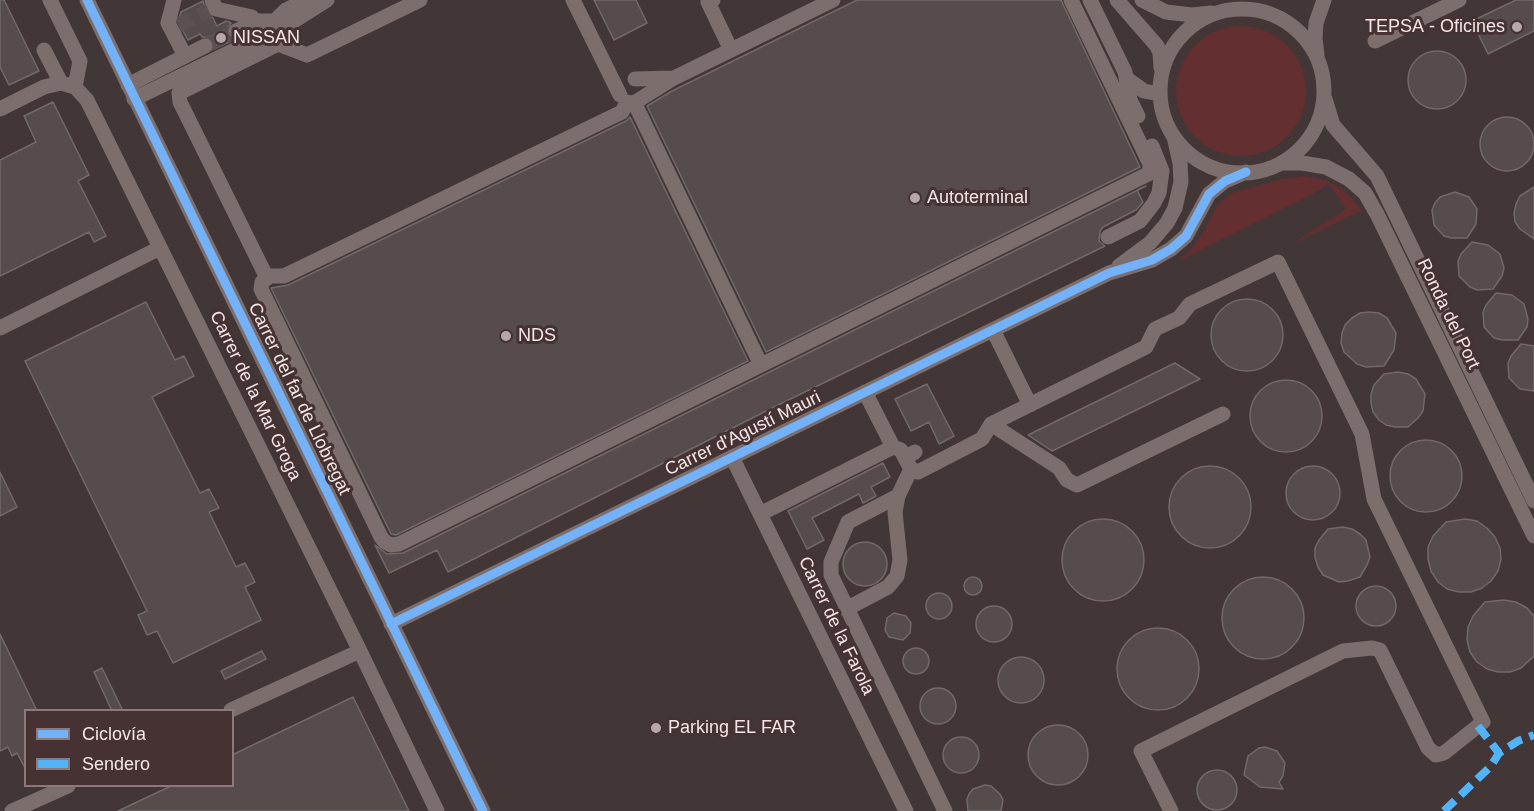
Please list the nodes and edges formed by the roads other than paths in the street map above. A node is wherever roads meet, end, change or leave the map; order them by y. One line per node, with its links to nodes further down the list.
1 (50, 0): 34 (street)
2 (87, 0): 35 (street, Carrer del far de Llobregat)
3 (174, 0): 25 (street)
4 (327, 0): 21 (street)
5 (420, 0): 46 (street)
6 (573, 0): 28 (street)
7 (713, 0): 26 (street)
8 (833, 0): 26 (street)
9 (1071, 0): 49 (street)
10 (1090, 0): 33 (street)
11 (1117, 0): 29 (street)
12 (1142, 0): 20 (street)
13 (1264, 0): 19 (street)
14 (1459, 0): 18 (street)
15 (301, 1): 21 (street)
16 (1321, 3): 27 (street)
17 (213, 6): 21 (street)
18 (1432, 6): 23 (street)
19 (1237, 10): 20 (street); 27 (street)
20 (1220, 13): 29 (street)
21 (264, 20): 22 (street); 35 (street)
22 (234, 28)
23 (1375, 41)
24 (44, 50): 34 (street, Carrer de la Mar Groga)
25 (182, 50): 30 (street); 30 (street)
26 (731, 50): 31 (street)
27 (1318, 61): 37 (street)
28 (607, 69): 32 (street); 38 (street)
29 (1161, 72): 36 (street)
30 (150, 74): 35 (street)
31 (674, 78): 32 (street); 38 (street)
32 (633, 79): 38 (street)
33 (1126, 79): 36 (street); 43 (street)
34 (68, 85): 39 (street); 44 (street, Carrer de la Mar Groga)
35 (131, 92): 62 (street, Carrer del far de Llobregat)
36 (1159, 94): 40 (street)
37 (1324, 94): 41 (street); 58 (street, Ronda del Port)
38 (629, 100): 46 (street); 49 (street)
39 (0, 109)
40 (1175, 140): 42 (street); 45 (street)
41 (1281, 163): 42 (street); 60 (street, Ronda del Port)
42 (1246, 172): 45 (street)
43 (1108, 237)
44 (160, 248): 47 (street); 63 (street, Carrer de la Mar Groga)
45 (1109, 273): 48 (street, Carrer d'Agustí Mauri)
46 (267, 278): 49 (street)
47 (0, 328)
48 (993, 330): 50 (street, Carrer d'Agustí Mauri); 51 (street)
49 (761, 365)
50 (865, 392): 54 (street); 55 (street, Carrer d'Agustí Mauri)
51 (1030, 405): 53 (street); 71 (street)
52 (1223, 414): 53 (street)
53 (991, 424): 56 (street)
54 (893, 447): 56 (street); 59 (street)
55 (732, 457): 59 (street, Carrer de la Farola); 62 (street, Carrer d'Agustí Mauri)
56 (910, 460): 57 (street)
57 (898, 496): 61 (street); 61 (street)
58 (1534, 501)
59 (760, 514): 69 (street, Carrer de la Farola)
60 (1534, 536)
61 (846, 609): 70 (street)
62 (391, 624): 68 (street, Carrer del far de Llobregat)
63 (360, 651): 64 (street); 67 (street, Carrer de la Mar Groga)
64 (234, 710)
65 (66, 787): 66 (street)
66 (12, 811)
67 (437, 811)
68 (483, 811)
69 (906, 811)
70 (945, 811)
71 (1171, 811)

